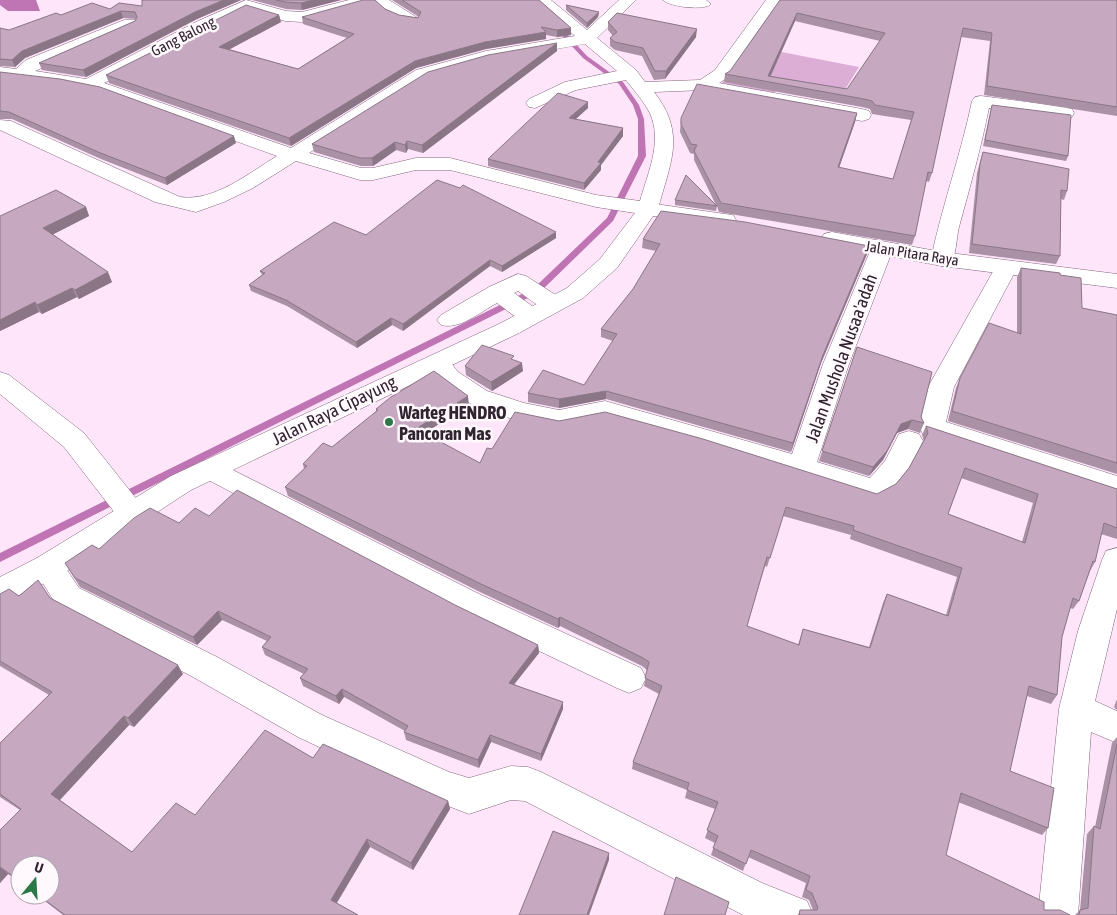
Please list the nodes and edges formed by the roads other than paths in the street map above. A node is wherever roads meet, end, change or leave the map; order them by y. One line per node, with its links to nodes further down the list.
1 (367, 0): 14 (street, Gang Balong)
2 (381, 0): 8 (street)
3 (542, 0): 10 (street)
4 (628, 0): 10 (street)
5 (671, 0): 7 (street)
6 (774, 0): 15 (street)
7 (703, 4)
8 (413, 20)
9 (130, 23): 12 (street)
10 (576, 41): 13 (street); 20 (street)
11 (0, 72): 12 (street)
12 (20, 74): 14 (street)
13 (624, 78): 15 (street); 16 (street); 21 (street)
14 (89, 84): 20 (street)
15 (704, 85): 18 (street)
16 (535, 103)
17 (1065, 113): 25 (street)
18 (862, 115)
19 (4, 125): 20 (street)
20 (292, 154): 21 (street)
21 (639, 208): 22 (street); 28 (street, Jalan Raya Cipayung)
22 (744, 223)
23 (810, 235): 24 (street, Jalan Pitara Raya)
24 (882, 249): 25 (street, Jalan Pitara Raya); 33 (street, Jalan Mushola Nusaa'adah)
25 (942, 259): 26 (street, Jalan Pitara Raya)
26 (1006, 268): 27 (street, Jalan Pitara Raya); 32 (street)
27 (1117, 281)
28 (525, 300): 29 (street); 30 (street, Jalan Raya Cipayung)
29 (449, 320)
30 (437, 363): 33 (street); 34 (street, Jalan Raya Cipayung)
31 (0, 381): 36 (street)
32 (921, 434): 33 (street); 35 (street)
33 (801, 467)
34 (211, 469): 36 (street, Jalan Raya Cipayung); 40 (street)
35 (1117, 487)
36 (130, 510): 38 (street, Jalan Raya Cipayung)
37 (1117, 560): 41 (street)
38 (48, 567): 39 (street, Jalan Raya Cipayung); 43 (street)
39 (0, 590)
40 (629, 678)
41 (1076, 709): 42 (street); 44 (street)
42 (1117, 727)
43 (793, 915)
44 (1058, 915)

